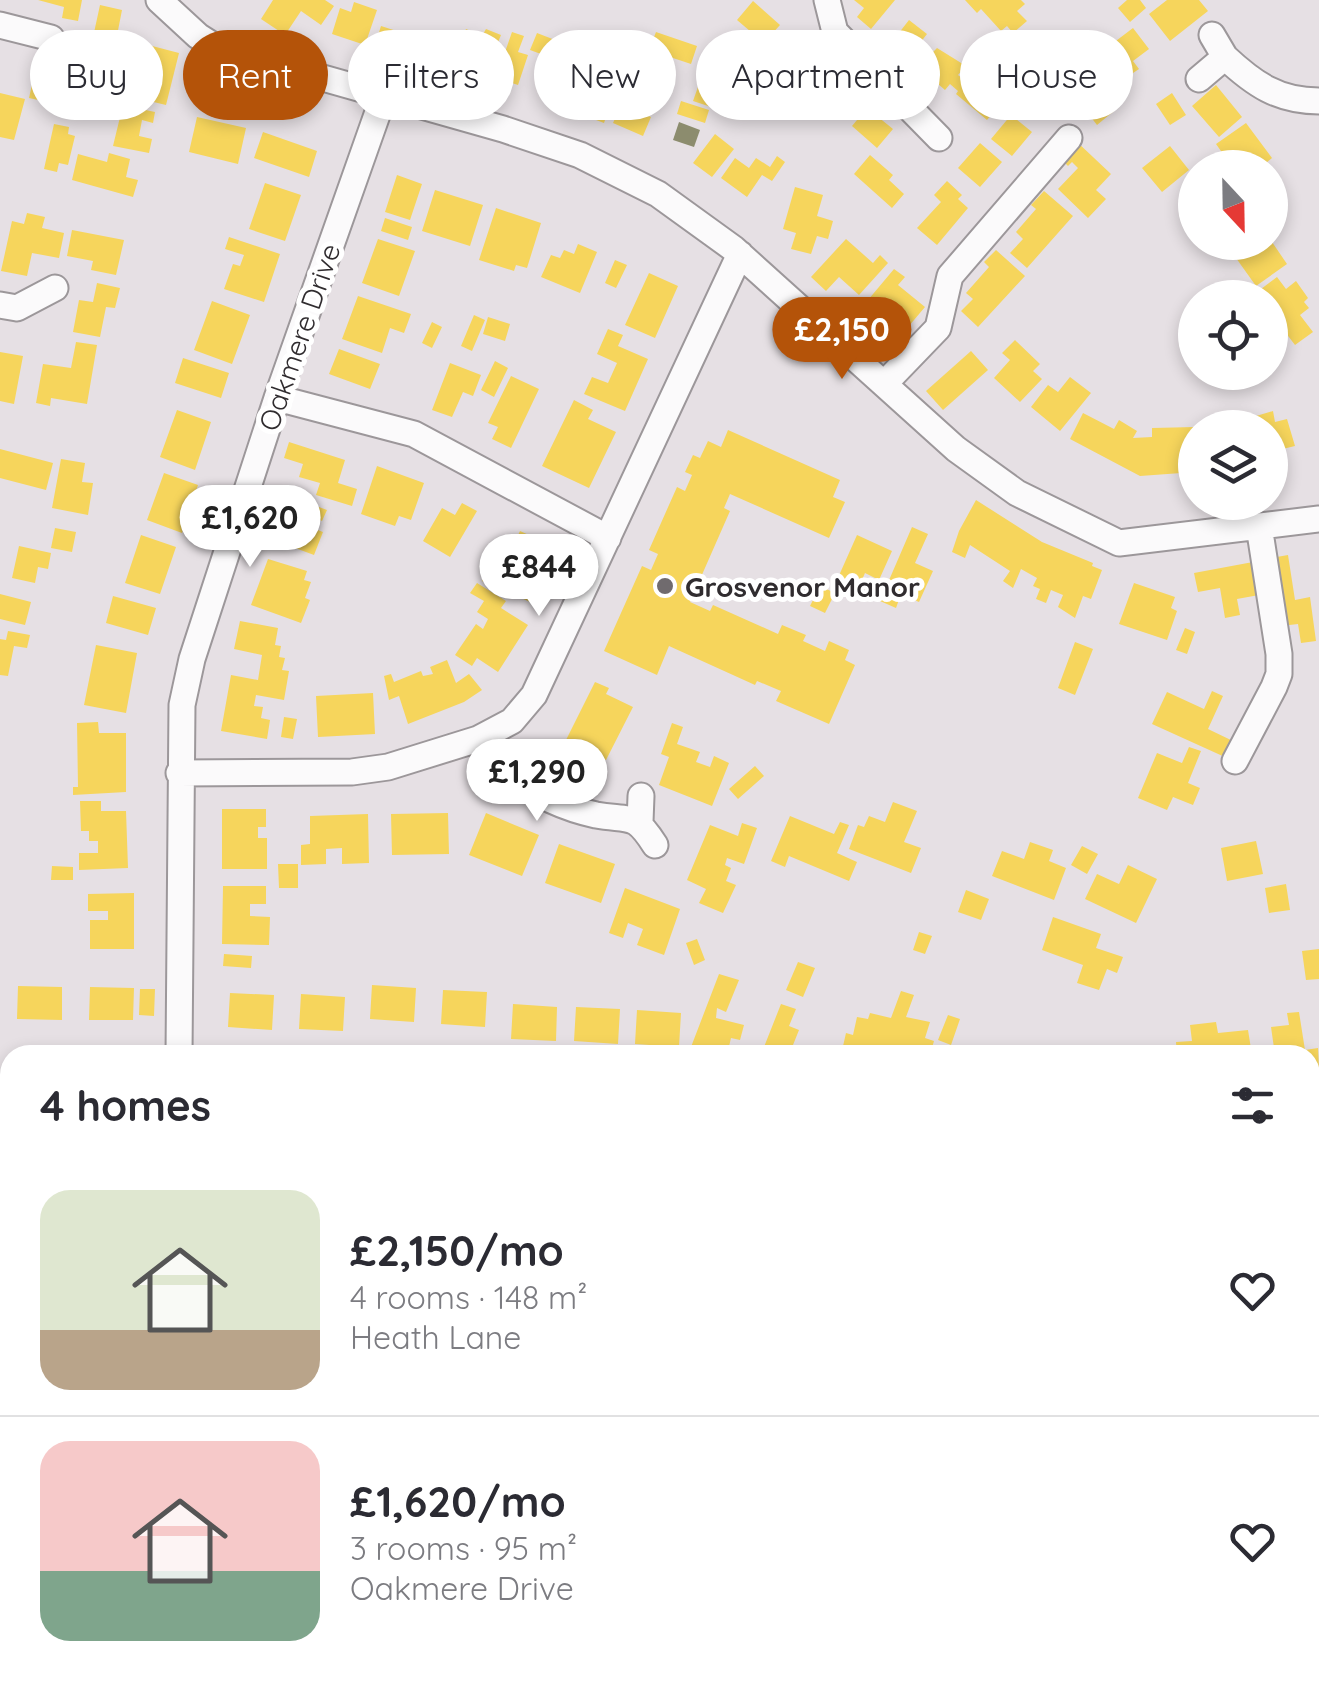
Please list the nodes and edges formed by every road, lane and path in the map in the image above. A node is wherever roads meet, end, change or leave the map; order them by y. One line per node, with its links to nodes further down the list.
1 (827, 0): 10 (street)
2 (168, 3): 6 (street)
3 (0, 25): 4 (street)
4 (30, 33)
5 (1199, 79): 7 (street)
6 (348, 86)
7 (1319, 102)
8 (375, 120): 16 (street, Oakmere Drive)
9 (464, 120): 12 (street)
10 (939, 138)
11 (1069, 138): 15 (street)
12 (740, 254): 15 (street); 19 (street)
13 (55, 288): 14 (street)
14 (0, 306)
15 (885, 383): 18 (street)
16 (277, 398): 19 (street); 22 (street, Oakmere Drive)
17 (1319, 519): 18 (street)
18 (1259, 526): 21 (street)
19 (608, 538): 20 (street)
20 (478, 739): 22 (street); 23 (street)
21 (1236, 761)
22 (179, 773): 24 (street, Oakmere Drive)
23 (655, 845)
24 (179, 1045)

